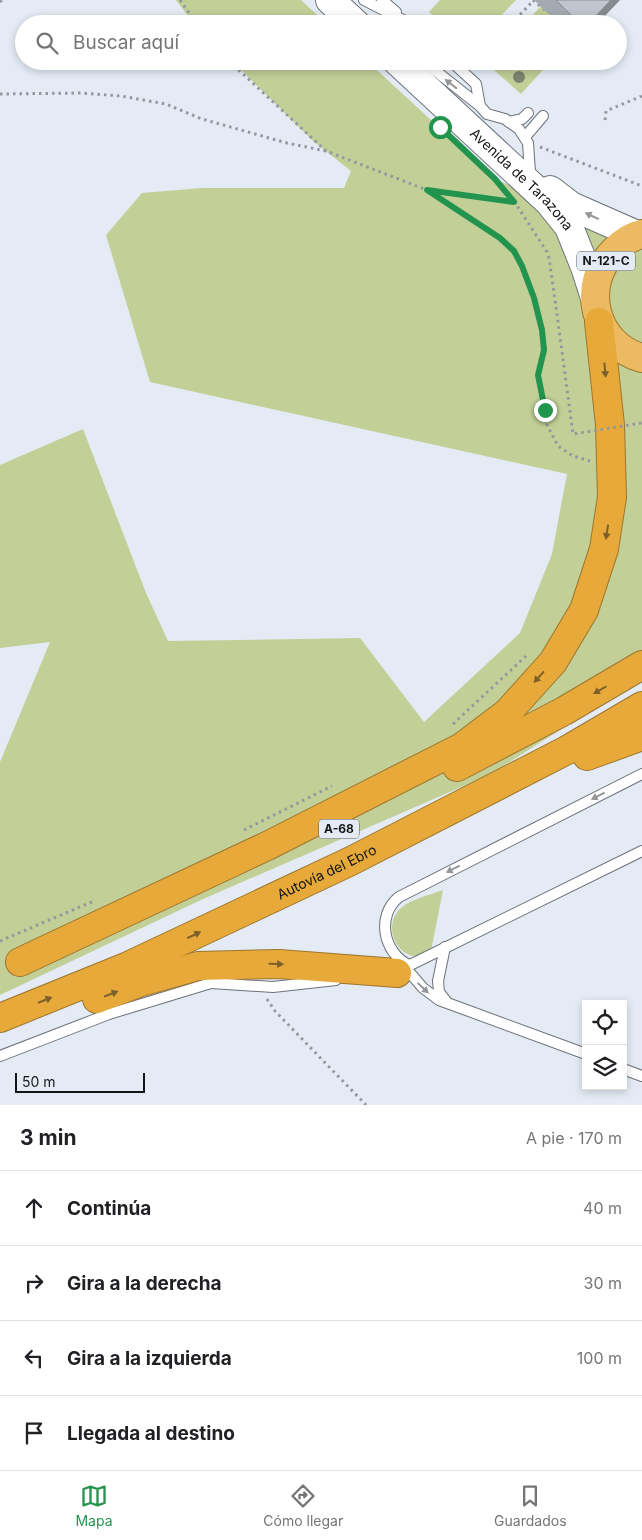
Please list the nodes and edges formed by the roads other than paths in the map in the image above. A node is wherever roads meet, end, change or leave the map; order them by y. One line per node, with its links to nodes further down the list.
1 (330, 0): 5 (main road)
2 (345, 0): 6 (main road)
3 (364, 0): 7 (lane)
4 (382, 0): 8 (lane)
5 (346, 15)
6 (361, 15)
7 (393, 15)
8 (400, 15)
9 (407, 70): 20 (main road, Avenida de Tarazona)
10 (420, 70): 18 (main road, Avenida de Tarazona)
11 (435, 70): 13 (lane, Avenida de Tarazona, one-way to 11)
12 (461, 70): 13 (lane, Avenida de Tarazona)
13 (480, 106): 16 (lane, Avenida de Tarazona)
14 (528, 112): 16 (lane)
15 (543, 116): 17 (lane)
16 (509, 122): 17 (lane, Avenida de Tarazona)
17 (526, 140): 18 (lane, Avenida de Tarazona)
18 (530, 172): 19 (main road, Avenida de Tarazona, one-way to 18)
19 (639, 235): 20 (highway, N-121-C)
20 (597, 310): 21 (highway); 31 (highway, one-way to 31)
21 (642, 358)
22 (642, 666): 31 (highway, A-68, one-way to 31)
23 (642, 706): 29 (highway, Autovía del Ebro / A-68)
24 (642, 724): 26 (highway)
25 (642, 736): 26 (highway)
26 (587, 756): 29 (highway)
27 (642, 774): 32 (lane, one-way to 32)
28 (642, 851): 30 (lane)
29 (351, 861): 34 (highway, Autovía del Ebro / A-68, one-way to 29)
30 (445, 947): 32 (lane); 33 (lane)
31 (10, 967)
32 (403, 969): 33 (lane, one-way to 33); 35 (highway, one-way to 32); 37 (lane)
33 (452, 1004): 36 (lane)
34 (0, 1018)
35 (0, 1036)
36 (582, 1053)
37 (0, 1056)
38 (627, 1070): 39 (lane)
39 (642, 1076)

